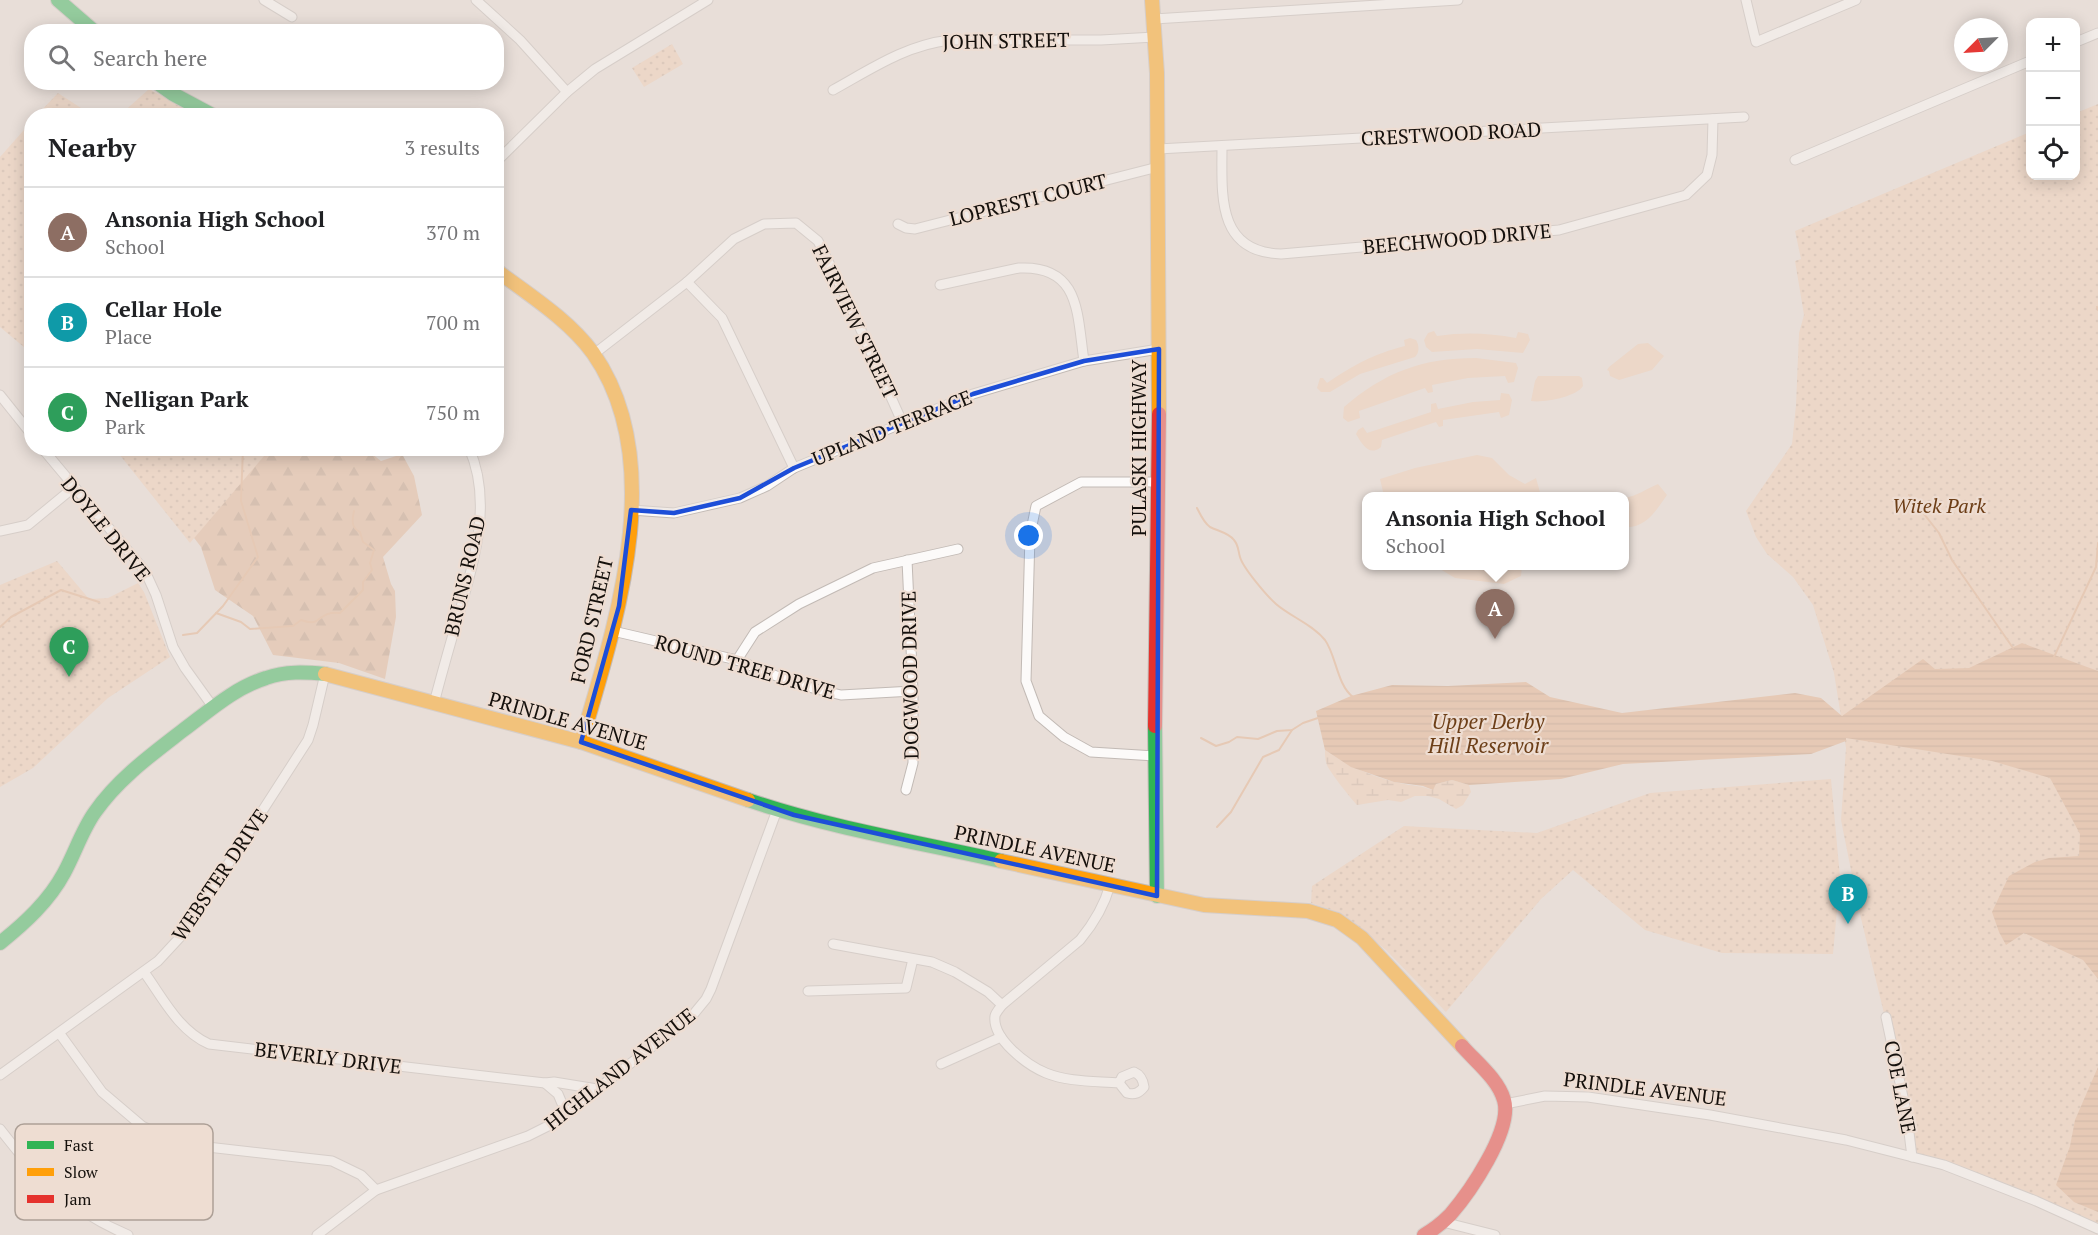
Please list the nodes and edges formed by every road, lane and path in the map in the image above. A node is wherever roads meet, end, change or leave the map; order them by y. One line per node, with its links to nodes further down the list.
1 (58, 0): 11 (main road)
2 (264, 0): 9 (street)
3 (476, 0): 12 (street)
4 (708, 0): 20 (street)
5 (1152, 0): 10 (main road, PULASKI HIGHWAY)
6 (1458, 0): 10 (street)
7 (1746, 0): 8 (street)
8 (1856, 0)
9 (292, 17)
10 (1154, 19): 15 (main road, PULASKI HIGHWAY)
11 (86, 24)
12 (502, 24)
13 (504, 25): 20 (street)
14 (2098, 33): 16 (street)
15 (1155, 37): 19 (street, JOHN STREET); 25 (main road, PULASKI HIGHWAY)
16 (2080, 40)
17 (2026, 63): 27 (street)
18 (167, 90): 21 (main road)
19 (833, 90)
20 (567, 93): 26 (street)
21 (199, 108)
22 (1744, 117): 23 (street, CRESTWOOD ROAD)
23 (1713, 119): 24 (street, CRESTWOOD ROAD); 24 (street, BEECHWOOD DRIVE)
24 (1222, 146): 25 (street, CRESTWOOD ROAD)
25 (1158, 149): 28 (main road, PULASKI HIGHWAY)
26 (504, 154)
27 (1795, 160)
28 (1158, 167): 29 (street, LOPRESTI COURT); 33 (main road, PULASKI HIGHWAY)
29 (898, 224)
30 (504, 276): 34 (main road, FORD STREET)
31 (687, 282): 34 (street, FAIRVIEW STREET); 37 (street, FAIRVIEW STREET); 41 (street)
32 (940, 285): 35 (street)
33 (1159, 349): 35 (street, UPLAND TERRACE); 42 (main road, PULASKI HIGHWAY)
34 (594, 354): 44 (main road, FORD STREET)
35 (1084, 361): 37 (street, UPLAND TERRACE)
36 (0, 395): 38 (street)
37 (903, 424): 41 (street, UPLAND TERRACE)
38 (24, 425)
39 (48, 456): 43 (street, DOYLE DRIVE)
40 (471, 456): 52 (street, BRUNS ROAD)
41 (794, 468): 44 (street, UPLAND TERRACE)
42 (1159, 482): 55 (main road, PULASKI HIGHWAY); 55 (street)
43 (73, 488): 45 (street); 53 (street, DOYLE DRIVE)
44 (631, 510): 48 (main road, FORD STREET)
45 (0, 531)
46 (958, 549): 47 (street)
47 (907, 560): 49 (street); 51 (street, DOGWOOD DRIVE)
48 (613, 631): 49 (street, ROUND TREE DRIVE); 54 (main road, FORD STREET)
49 (737, 660): 51 (street, ROUND TREE DRIVE)
50 (325, 674): 52 (main road, PRINDLE AVENUE); 53 (main road, PRINDLE AVENUE); 63 (street, WEBSTER DRIVE)
51 (913, 691): 56 (street, DOGWOOD DRIVE)
52 (434, 703): 54 (main road, PRINDLE AVENUE)
53 (213, 707): 60 (main road, PRINDLE AVENUE)
54 (581, 742): 57 (main road, PRINDLE AVENUE)
55 (1155, 756): 59 (main road, PULASKI HIGHWAY)
56 (906, 790)
57 (777, 810): 58 (main road, PRINDLE AVENUE); 73 (street, HIGHLAND AVENUE)
58 (1110, 885): 59 (main road, PRINDLE AVENUE); 65 (street)
59 (1157, 896): 74 (main road, PRINDLE AVENUE)
60 (0, 943)
61 (833, 944): 62 (street)
62 (913, 958): 64 (street); 65 (street)
63 (144, 972): 67 (street, WEBSTER DRIVE); 71 (street, BEVERLY DRIVE)
64 (808, 991)
65 (1002, 1005): 68 (street)
66 (1886, 1017): 80 (street, COE LANE)
67 (60, 1034): 70 (street, WEBSTER DRIVE); 76 (street)
68 (1001, 1037): 69 (street); 72 (street)
69 (940, 1064)
70 (0, 1075)
71 (545, 1083): 73 (street, BEVERLY DRIVE); 75 (street)
72 (1119, 1083)
73 (597, 1089): 75 (street, HIGHLAND AVENUE)
74 (1505, 1104): 80 (street, PRINDLE AVENUE); 83 (main road)
75 (566, 1113): 81 (street, HIGHLAND AVENUE)
76 (141, 1124)
77 (0, 1129): 78 (street)
78 (15, 1147)
79 (213, 1148): 81 (street)
80 (1912, 1157): 84 (street, PRINDLE AVENUE)
81 (375, 1190): 86 (street, HIGHLAND AVENUE)
82 (95, 1220): 85 (street)
83 (1443, 1222): 87 (main road); 88 (street)
84 (2098, 1229)
85 (128, 1235)
86 (317, 1235)
87 (1424, 1235)
88 (1495, 1235)

